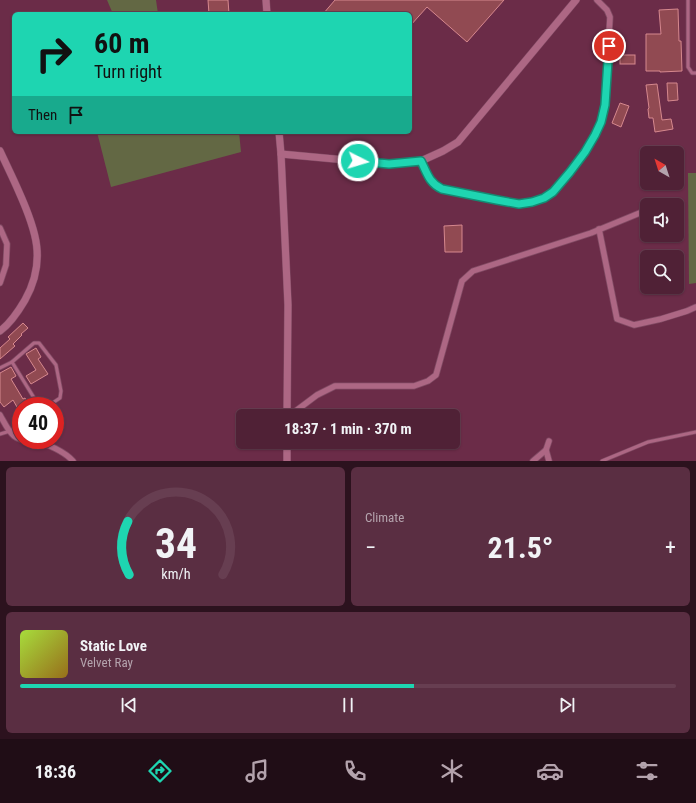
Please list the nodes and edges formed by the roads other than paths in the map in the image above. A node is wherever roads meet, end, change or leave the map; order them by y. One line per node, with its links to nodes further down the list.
1 (266, 0): 5 (street)
2 (576, 0): 10 (street)
3 (598, 0): 10 (street)
4 (688, 0): 6 (lane)
5 (267, 12)
6 (696, 73)
7 (279, 134): 9 (street)
8 (0, 150): 16 (street)
9 (281, 154): 10 (street); 21 (street)
10 (421, 161)
11 (640, 213): 13 (street)
12 (0, 228): 14 (street)
13 (599, 230): 15 (street); 22 (street)
14 (0, 283)
15 (696, 307)
16 (0, 331)
17 (12, 362): 18 (lane); 19 (lane); 20 (lane)
18 (0, 368)
19 (33, 397)
20 (60, 397)
21 (288, 409)
22 (298, 409)
23 (0, 415): 24 (street)
24 (10, 431): 26 (lane); 30 (street)
25 (696, 432): 34 (lane)
26 (0, 434)
27 (549, 441): 29 (street)
28 (287, 449): 31 (street)
29 (546, 450): 32 (street); 33 (street)
30 (73, 461)
31 (287, 461)
32 (533, 461)
33 (549, 461)
34 (602, 461)

